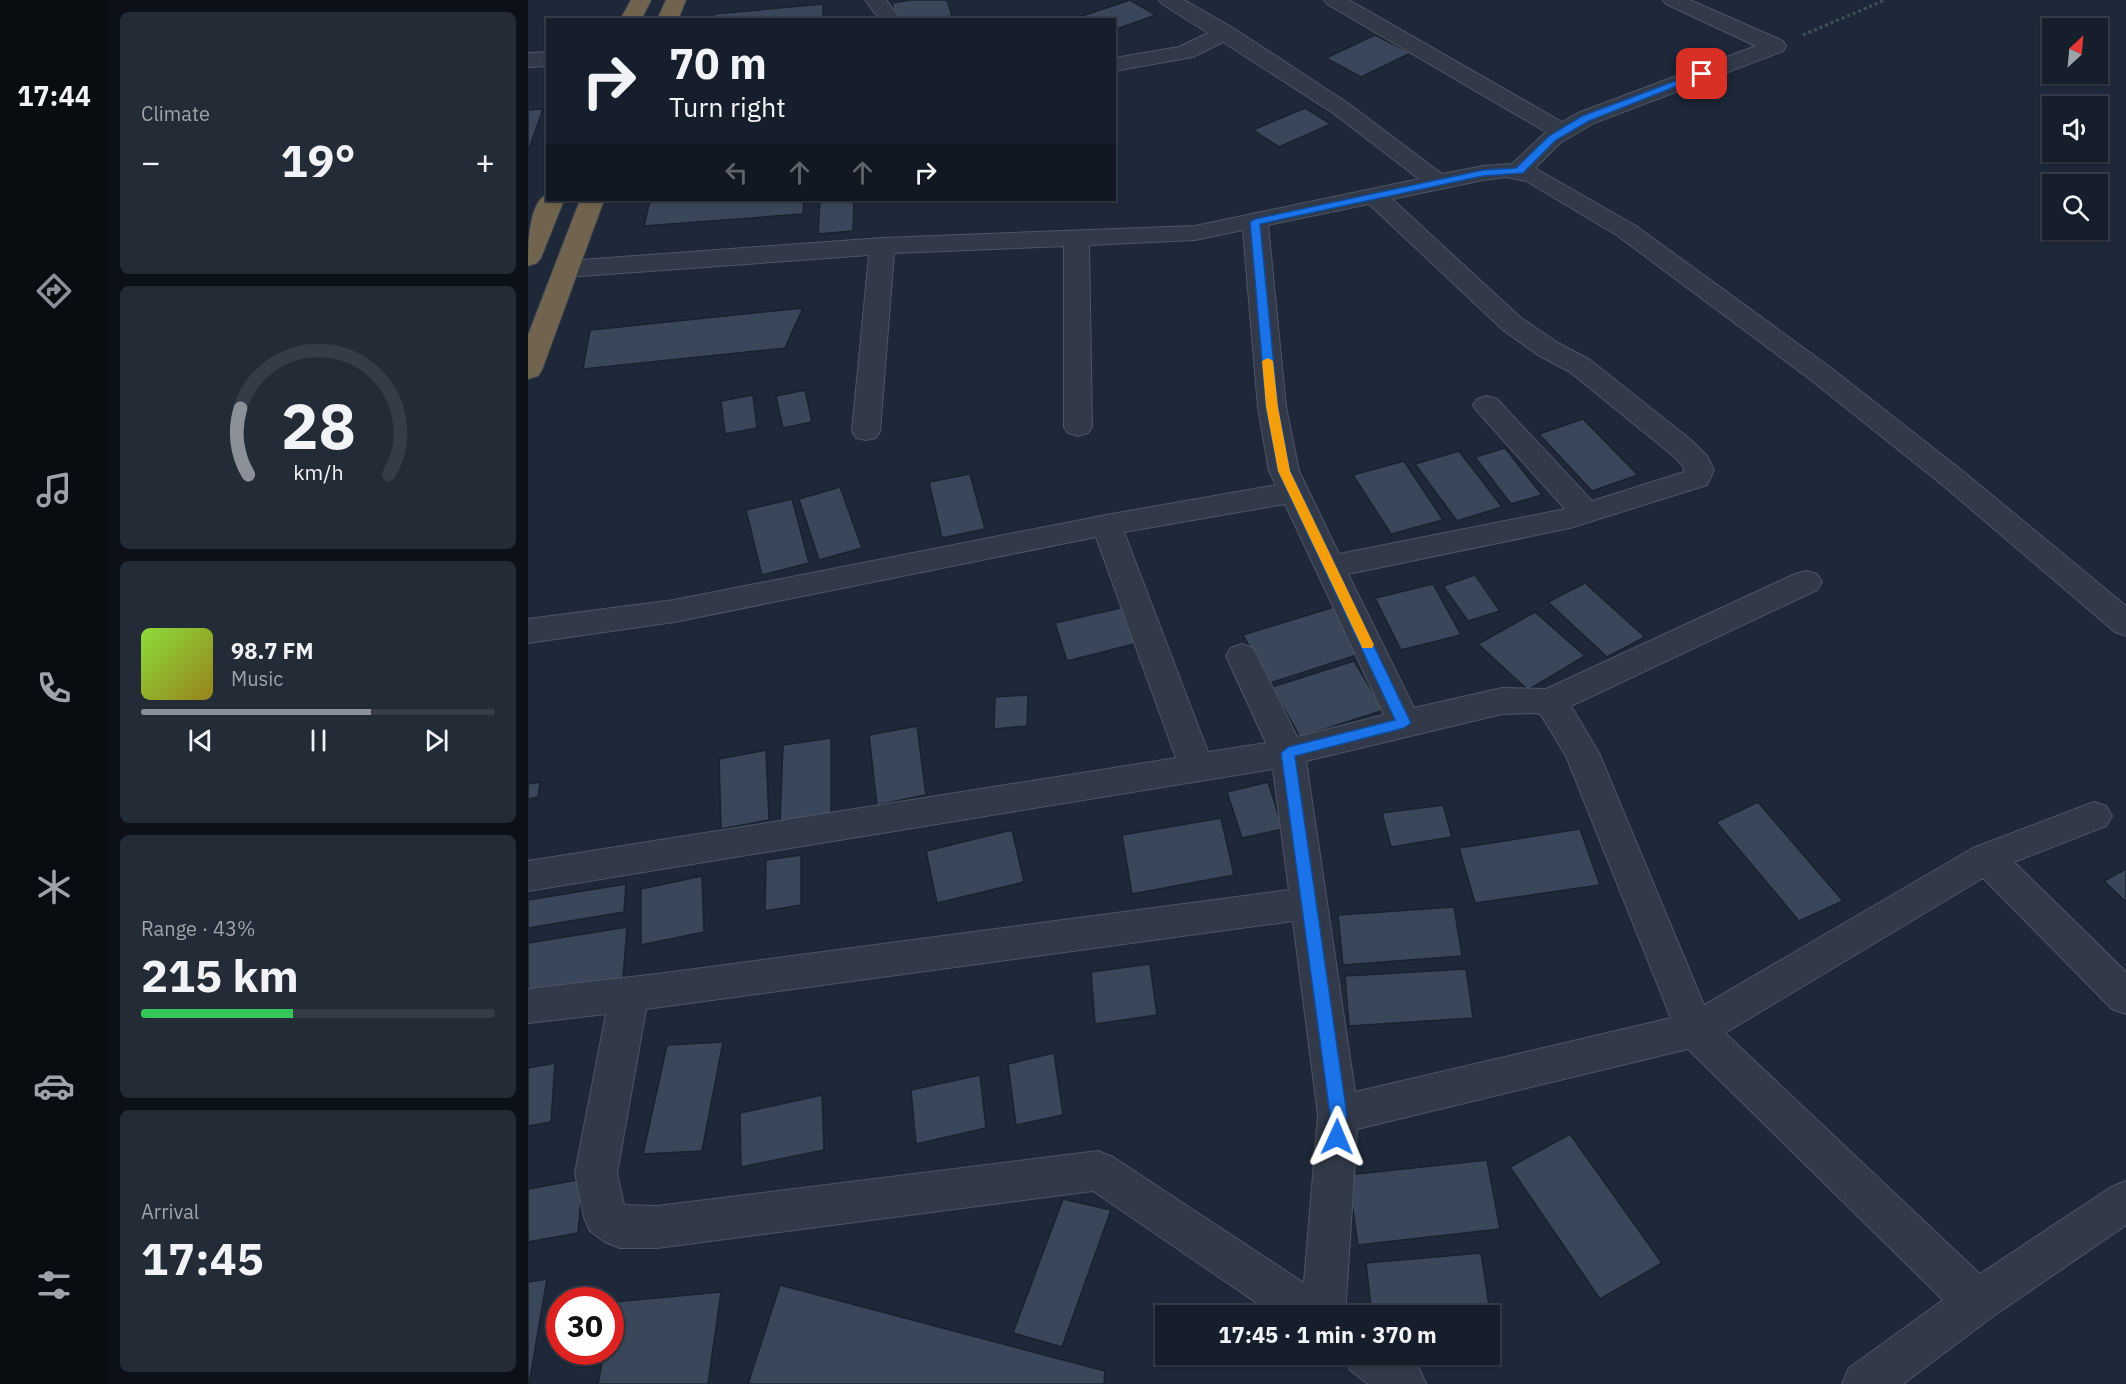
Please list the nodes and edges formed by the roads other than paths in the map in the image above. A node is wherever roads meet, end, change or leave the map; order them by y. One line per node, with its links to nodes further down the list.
1 (641, 0): 7 (highway)
2 (676, 0): 8 (highway)
3 (875, 0): 9 (street)
4 (1169, 0): 10 (street)
5 (1334, 0): 14 (street)
6 (1673, 0): 14 (street)
7 (631, 18)
8 (669, 18)
9 (889, 18)
10 (1225, 33): 13 (street); 16 (street)
11 (546, 59): 12 (street)
12 (528, 60)
13 (1116, 65)
14 (1562, 132): 15 (street)
15 (1519, 171): 16 (street); 34 (street)
16 (1437, 183): 17 (street)
17 (1374, 196): 20 (street); 30 (street)
18 (552, 201): 23 (highway)
19 (592, 201): 24 (highway)
20 (1255, 222): 21 (street); 29 (street)
21 (1076, 239): 22 (street); 27 (street)
22 (882, 246): 24 (street); 28 (street)
23 (528, 258)
24 (567, 268): 25 (highway)
25 (528, 370)
26 (1487, 405): 30 (street)
27 (1078, 427)
28 (866, 431)
29 (1296, 492): 31 (street); 32 (street)
30 (1586, 513): 32 (street)
31 (1106, 525): 35 (street); 40 (street)
32 (1330, 567): 38 (street)
33 (1806, 582): 37 (street)
34 (2126, 624)
35 (528, 631)
36 (1242, 656): 39 (street)
37 (1547, 704): 38 (street); 48 (street)
38 (1404, 723): 39 (street)
39 (1288, 753): 40 (street); 44 (street)
40 (1197, 768): 43 (street)
41 (2094, 816): 42 (street)
42 (1986, 858): 46 (street); 48 (street)
43 (528, 876)
44 (1309, 903): 45 (street); 49 (street)
45 (629, 994): 47 (street); 52 (street)
46 (2126, 997)
47 (528, 1006)
48 (1695, 1030): 49 (street); 51 (street)
49 (1338, 1115): 53 (street)
50 (2126, 1202): 51 (street)
51 (1977, 1302): 56 (street)
52 (1299, 1305)
53 (1324, 1305)
54 (1380, 1365): 55 (street)
55 (1403, 1384)
56 (1866, 1384)

